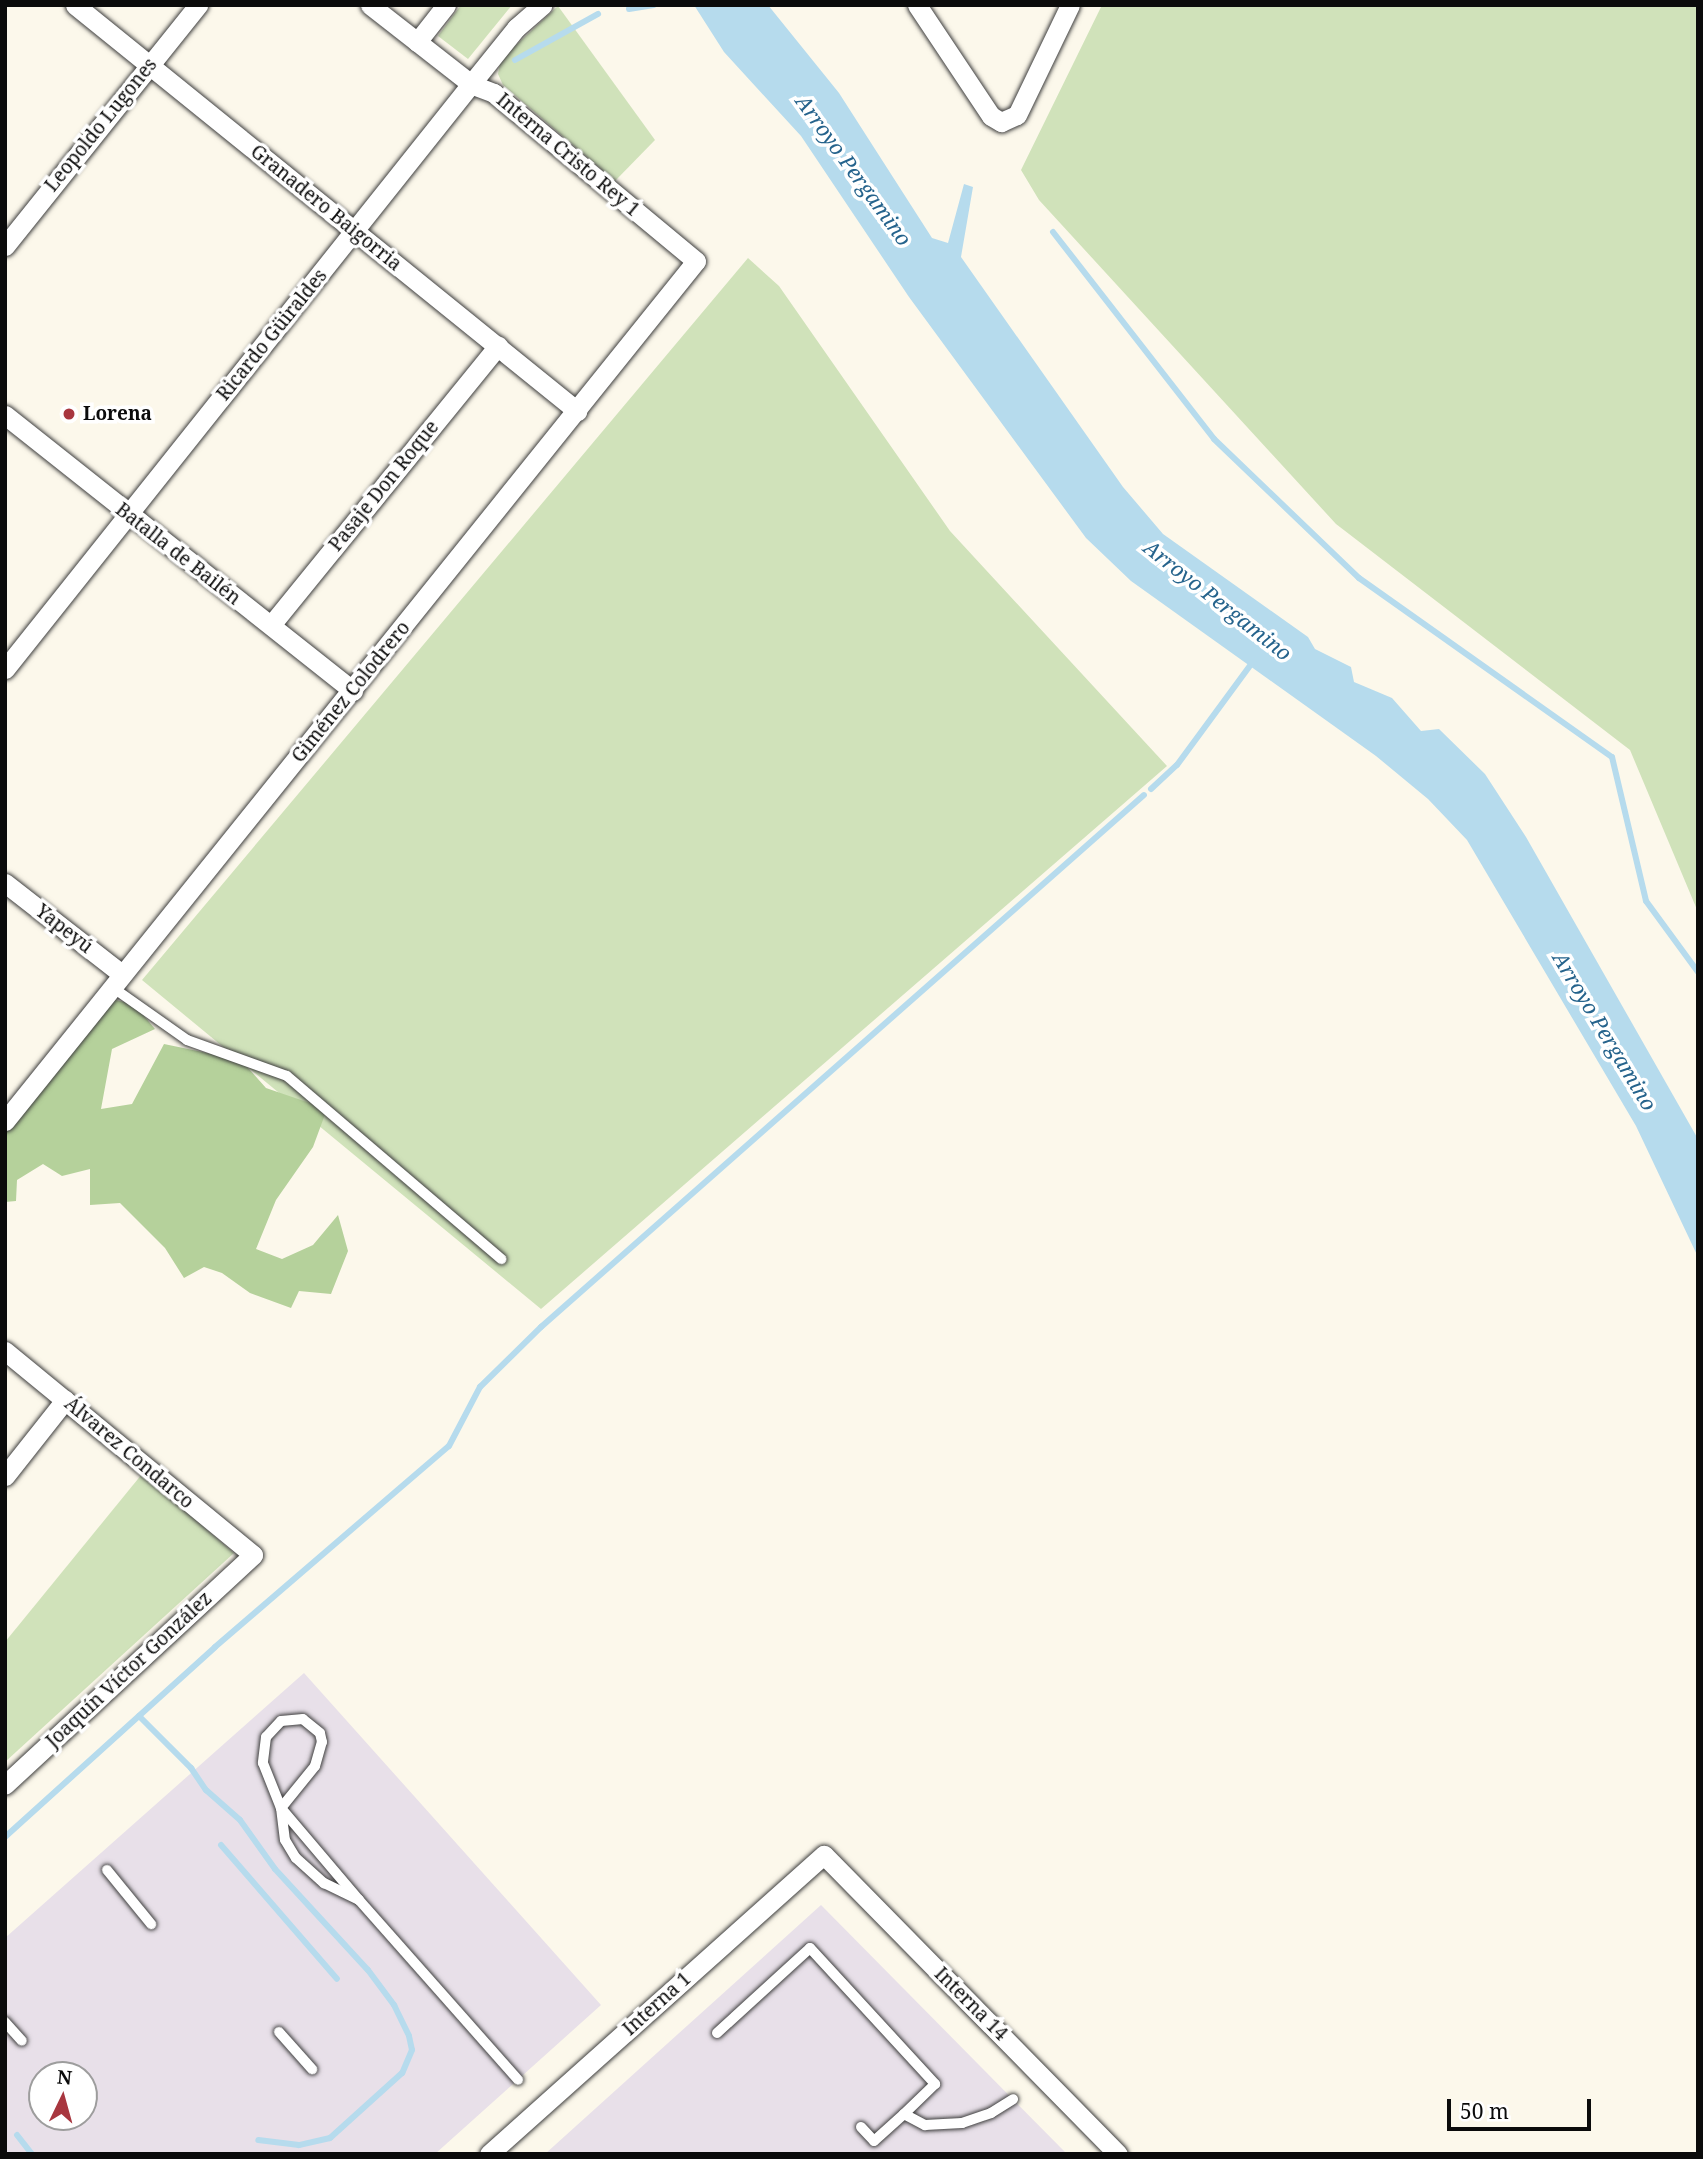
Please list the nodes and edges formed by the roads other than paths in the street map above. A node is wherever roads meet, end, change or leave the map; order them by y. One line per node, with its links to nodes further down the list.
1 (75, 5): 9 (street, Granadero Baigorria)
2 (198, 5): 9 (street, Leopoldo Lugones)
3 (370, 5): 8 (street, Interna Cristo Rey 1)
4 (446, 5): 8 (street)
5 (542, 5): 10 (street, Ricardo Güiraldes)
6 (917, 5): 7 (street)
7 (1070, 5)
8 (417, 42): 10 (street, Interna Cristo Rey 1)
9 (150, 64): 11 (street, Granadero Baigorria); 12 (street, Leopoldo Lugones)
10 (471, 84): 11 (street, Ricardo Güiraldes); 13 (street, Interna Cristo Rey 1)
11 (354, 232): 14 (street, Granadero Baigorria); 17 (street, Ricardo Güiraldes)
12 (5, 246)
13 (696, 261): 15 (street, Giménez Colodrero)
14 (498, 346): 15 (street, Granadero Baigorria); 18 (street, Pasaje Don Roque)
15 (577, 411): 20 (street, Giménez Colodrero)
16 (5, 415): 17 (street, Batalla de Bailén)
17 (128, 515): 18 (street, Batalla de Bailén); 19 (street, Ricardo Güiraldes)
18 (271, 625): 20 (street, Batalla de Bailén)
19 (5, 669)
20 (353, 691): 22 (street, Giménez Colodrero)
21 (5, 883): 22 (street, Yapeyú)
22 (117, 980): 23 (street, Giménez Colodrero); 24 (lane)
23 (5, 1121)
24 (501, 1259)
25 (5, 1351): 26 (street, Álvarez Condarco)
26 (65, 1400): 27 (street); 28 (street, Álvarez Condarco)
27 (5, 1476)
28 (253, 1555): 29 (street, Joaquín Víctor González)
29 (5, 1785)
30 (281, 1808): 30 (lane); 33 (lane); 33 (lane)
31 (824, 1855): 44 (street, Interna 1); 45 (street, Interna 14)
32 (107, 1870): 34 (lane)
33 (359, 1899): 40 (lane)
34 (152, 1924)
35 (5, 2022): 38 (lane)
36 (279, 2032): 39 (lane)
37 (717, 2033): 42 (lane)
38 (22, 2041)
39 (312, 2069)
40 (518, 2080)
41 (1013, 2099): 42 (lane)
42 (904, 2114): 43 (lane)
43 (861, 2127)
44 (489, 2154)
45 (1118, 2154)

